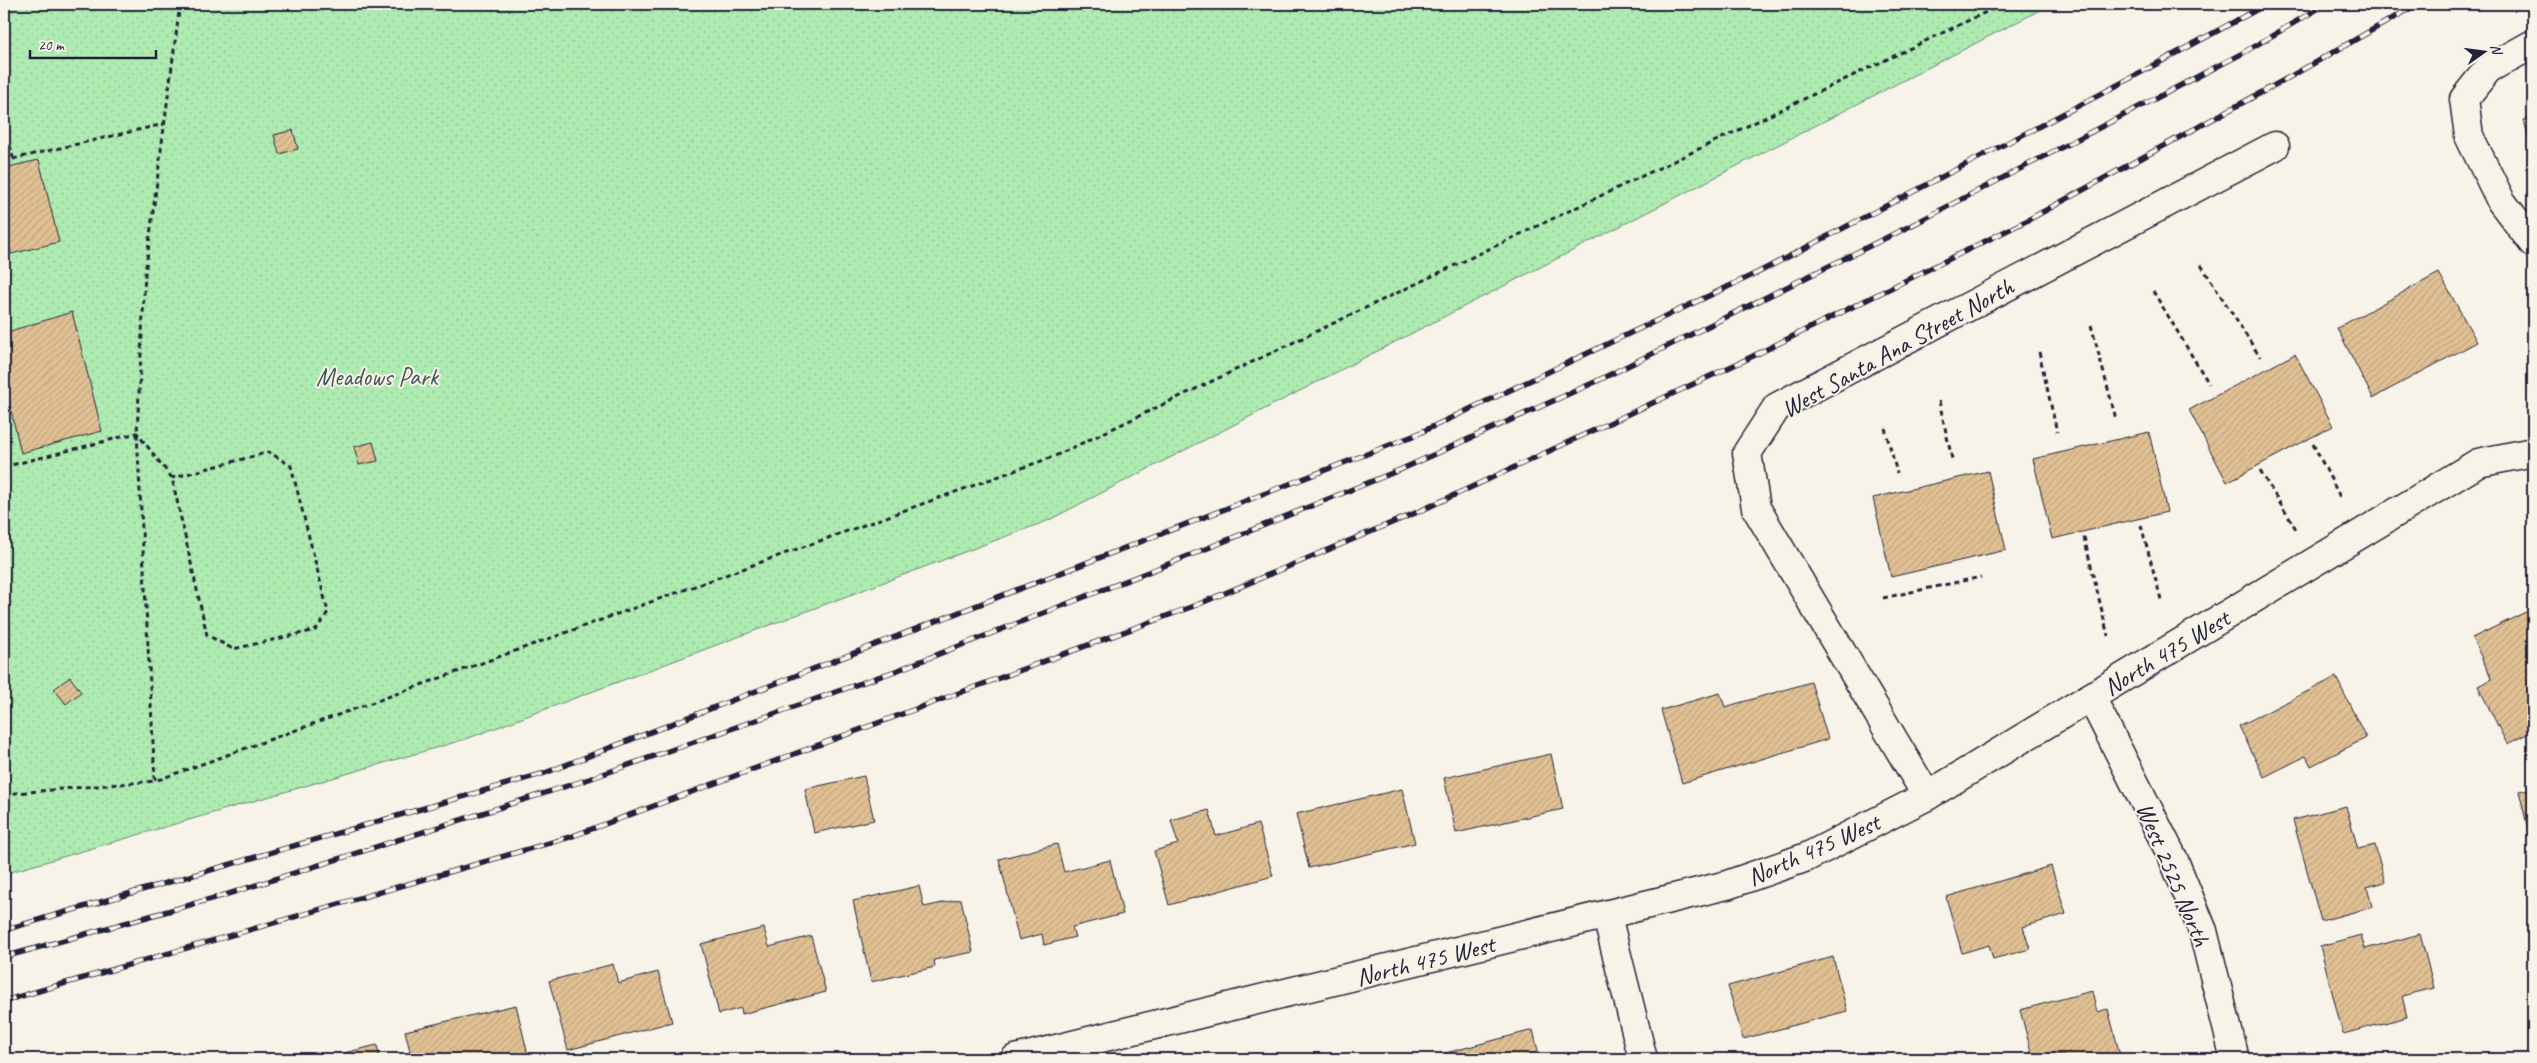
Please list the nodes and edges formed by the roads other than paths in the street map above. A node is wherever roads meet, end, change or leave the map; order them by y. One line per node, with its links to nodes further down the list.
1 (2533, 44): 3 (street)
2 (2275, 146): 6 (street, West Santa Ana Street North)
3 (2533, 243)
4 (2533, 452): 5 (street, North 475 West)
5 (2091, 697): 6 (street, North 475 West); 11 (street, West 2525 North)
6 (1927, 796): 7 (street, North 475 West)
7 (1607, 916): 8 (street, North 475 West); 10 (street)
8 (1066, 1053): 9 (street, North 475 West)
9 (1016, 1059)
10 (1643, 1059)
11 (2235, 1059)

